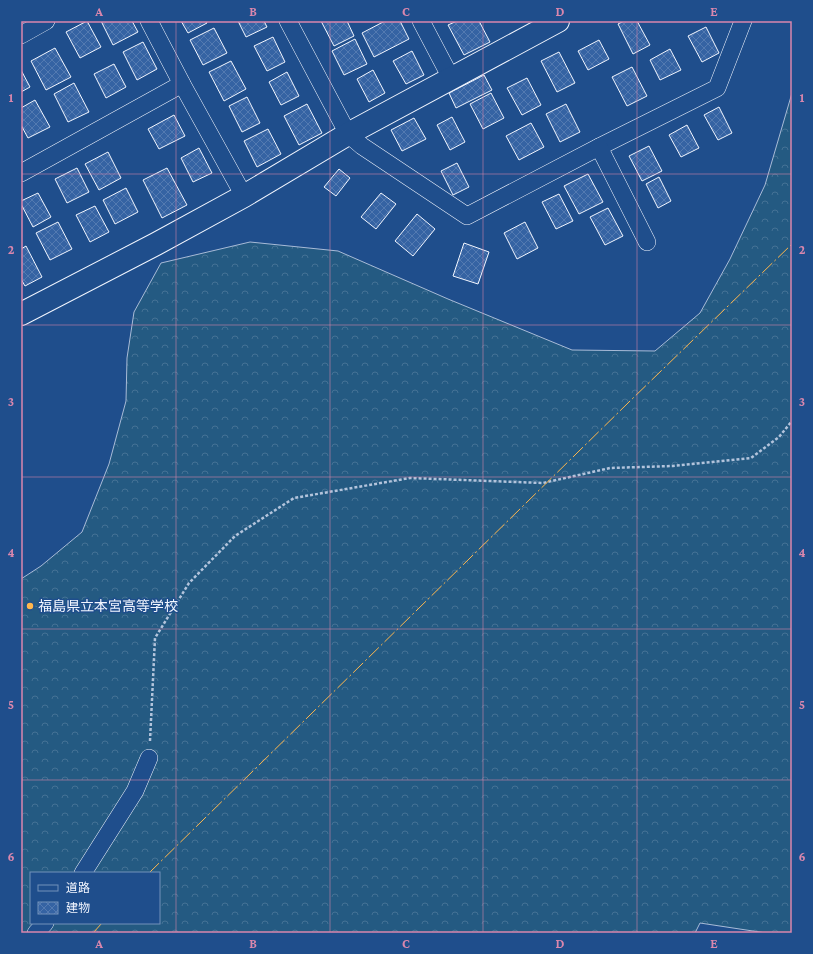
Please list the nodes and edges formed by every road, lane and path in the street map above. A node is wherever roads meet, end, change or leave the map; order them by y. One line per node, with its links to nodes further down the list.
1 (46, 21): 7 (street)
2 (149, 21): 9 (street)
3 (288, 21): 10 (street)
4 (420, 21): 8 (street)
5 (557, 21): 8 (street)
6 (743, 21): 11 (street)
7 (21, 35)
8 (451, 78): 10 (street)
9 (182, 84): 12 (street); 13 (street)
10 (348, 134): 11 (street); 13 (street)
11 (599, 147): 14 (street)
12 (21, 173)
13 (244, 196): 15 (street)
14 (647, 242)
15 (21, 314)
16 (792, 420): 17 (path)
17 (150, 758): 18 (street)
18 (84, 872)
19 (44, 924): 20 (street)
20 (36, 933)

